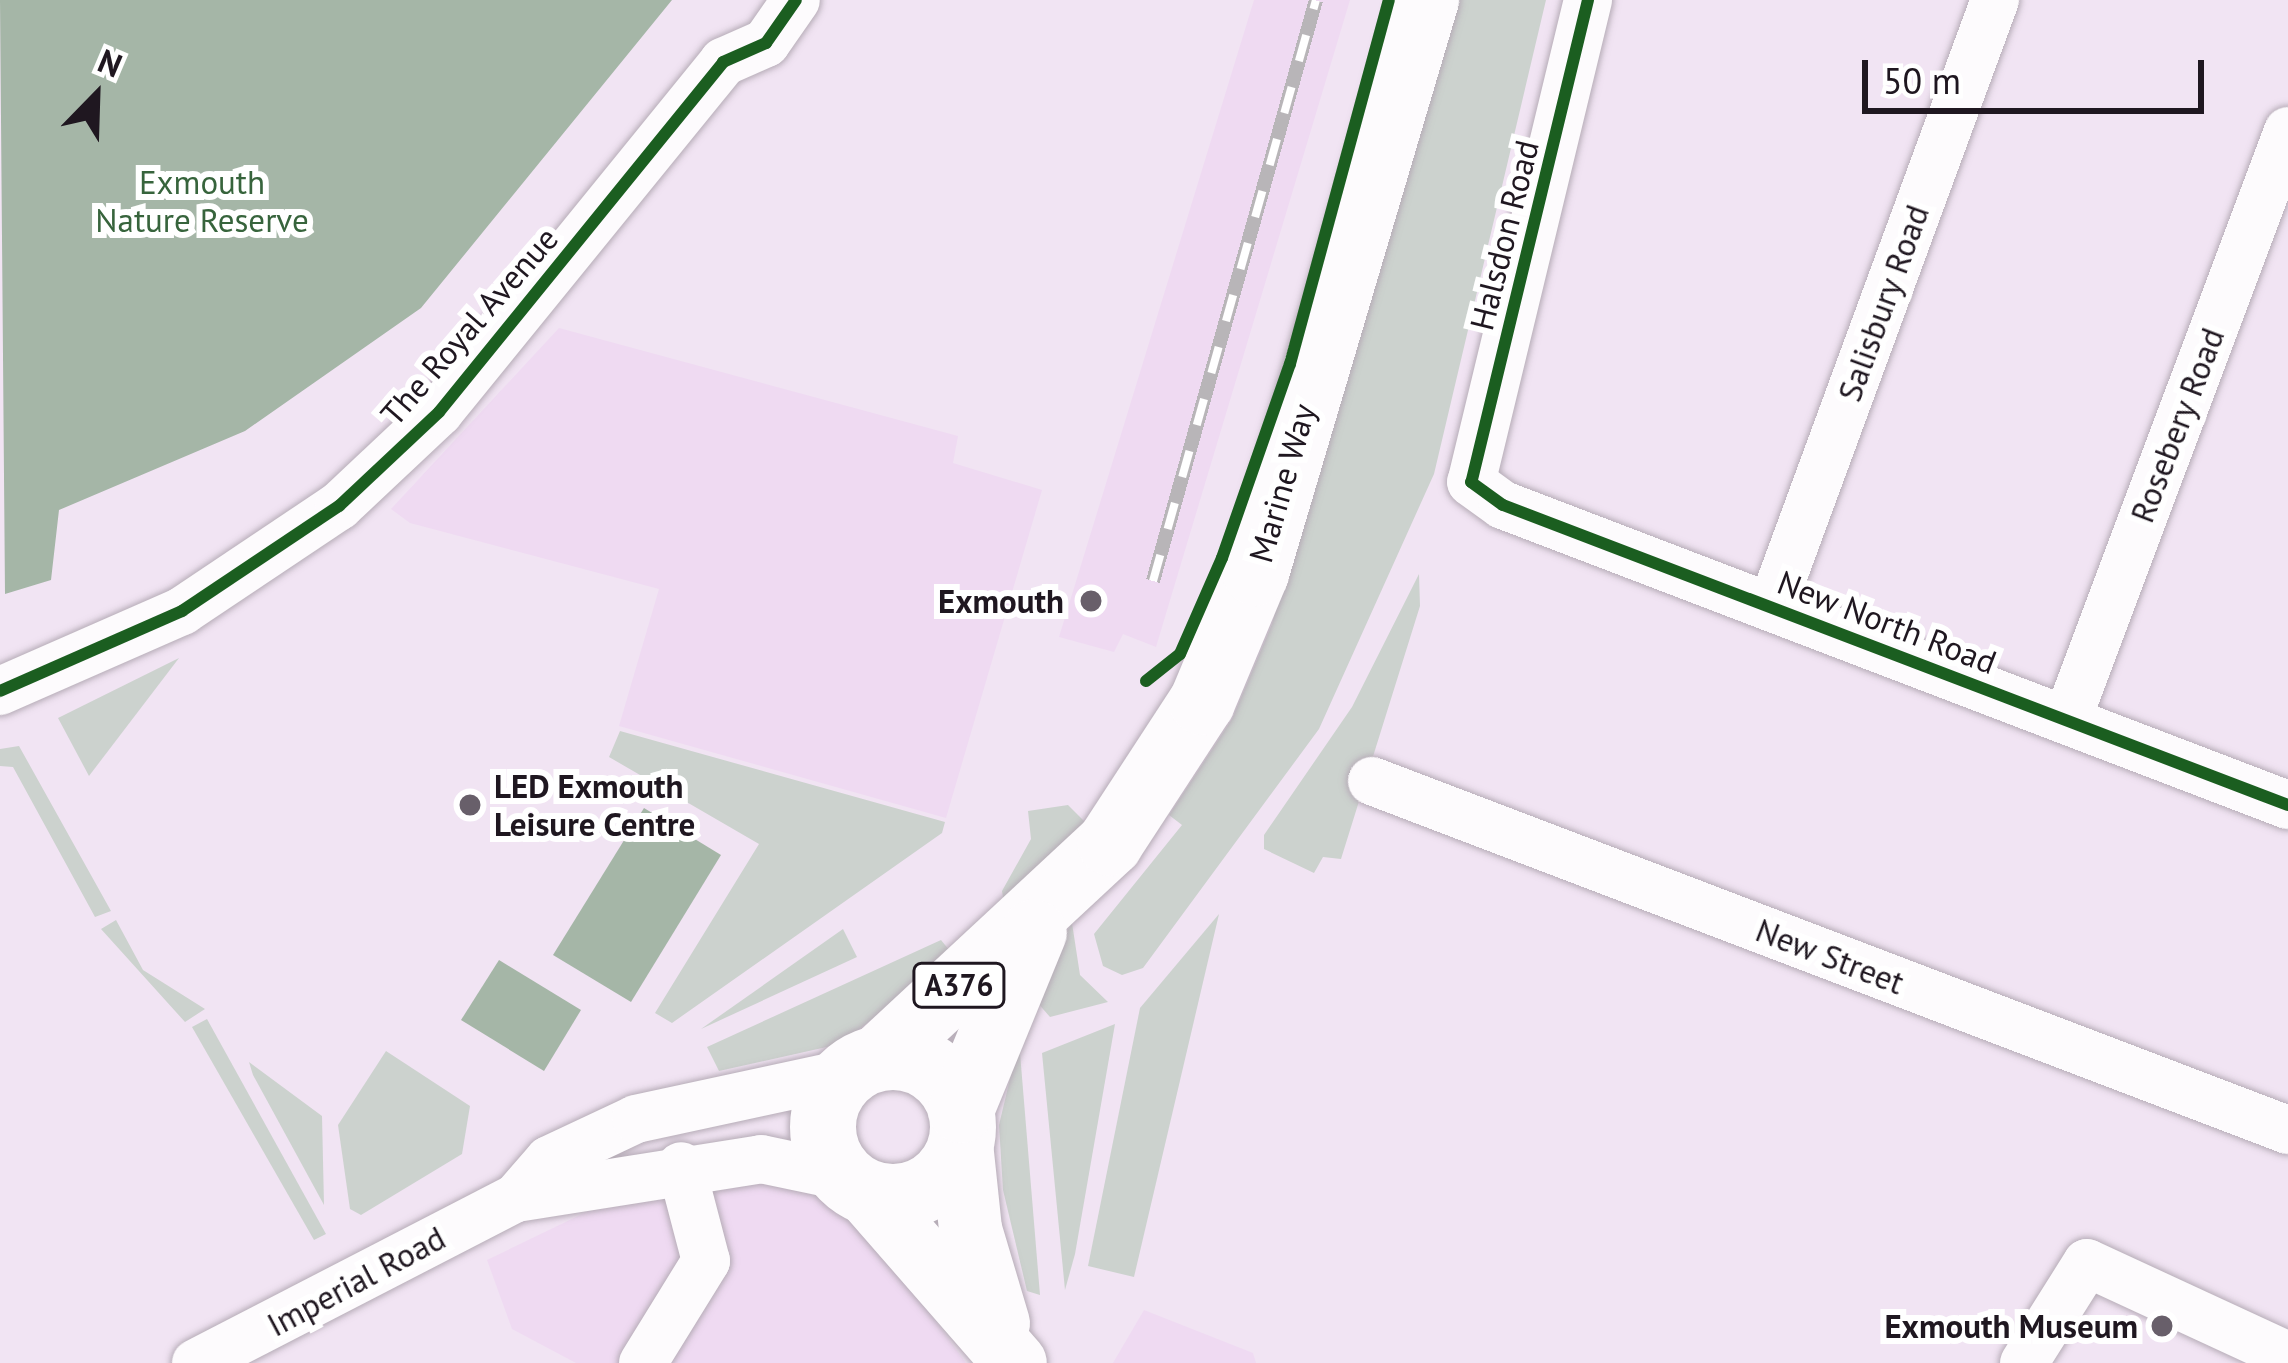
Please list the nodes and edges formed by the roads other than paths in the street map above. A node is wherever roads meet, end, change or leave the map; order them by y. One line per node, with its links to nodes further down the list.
1 (796, 0): 8 (street, The Royal Avenue)
2 (1426, 0): 12 (highway, Marine Way / A376)
3 (1588, 0): 6 (street, Halsdon Road)
4 (1995, 0): 7 (street, Salisbury Road)
5 (2288, 131): 9 (street, Rosebery Road)
6 (1472, 482): 7 (street, New North Road)
7 (1772, 606): 9 (street, New North Road)
8 (0, 691)
9 (2067, 720): 11 (street, New North Road)
10 (1372, 781): 15 (street, New Street)
11 (2288, 805)
12 (1040, 917): 13 (highway, Marine Way / A376); 14 (highway, Marine Way / A376)
13 (863, 1066): 14 (highway, A376); 17 (highway, A376); 18 (street, Imperial Road)
14 (961, 1127): 17 (highway, A376); 20 (main road)
15 (2288, 1130)
16 (681, 1166): 17 (street, Imperial Road); 18 (street, Imperial Road); 22 (street)
17 (854, 1184): 20 (main road)
18 (515, 1198): 21 (street, Imperial Road)
19 (2288, 1356): 23 (street)
20 (1011, 1358)
21 (200, 1362)
22 (643, 1363)
23 (2024, 1363)

